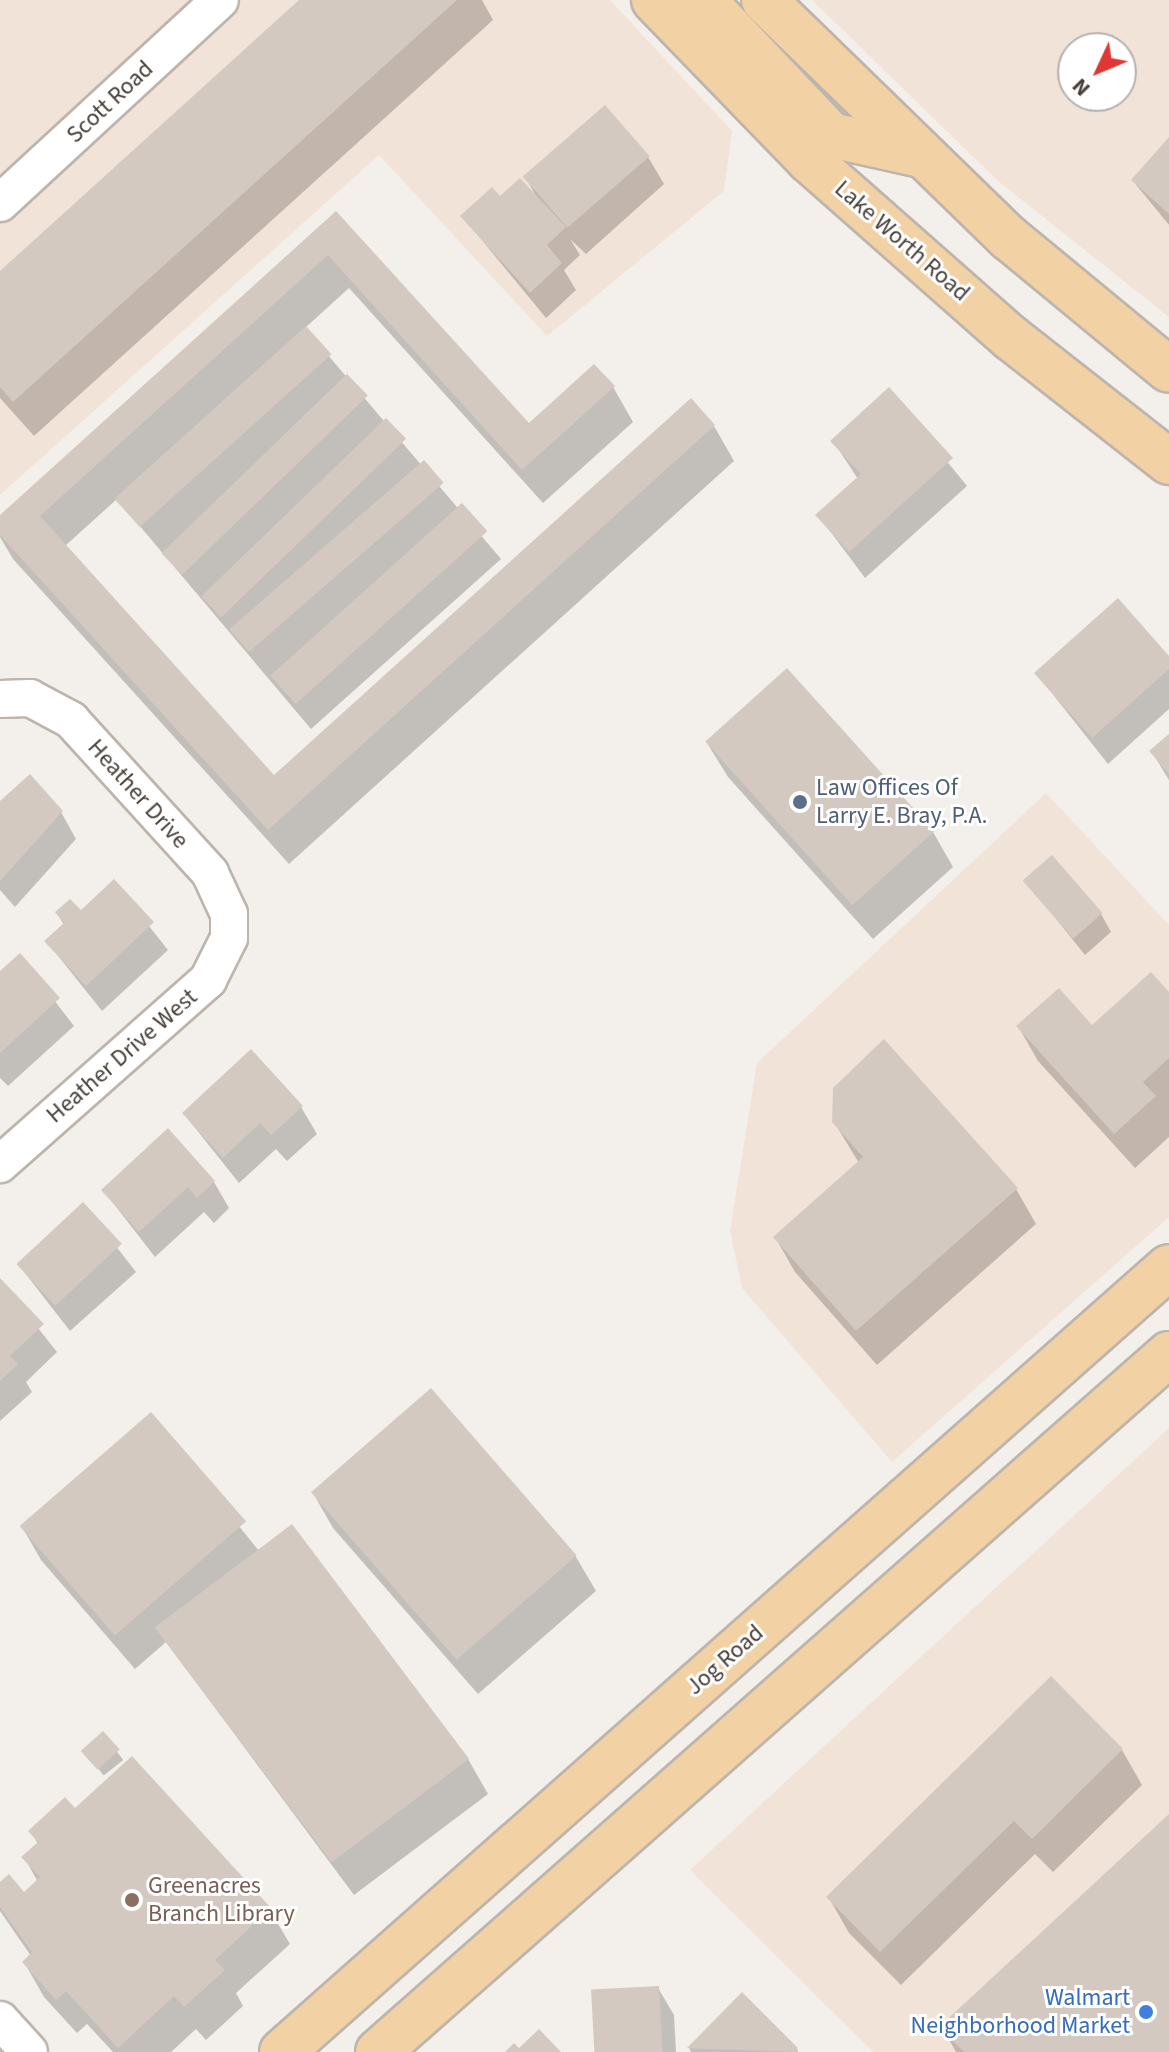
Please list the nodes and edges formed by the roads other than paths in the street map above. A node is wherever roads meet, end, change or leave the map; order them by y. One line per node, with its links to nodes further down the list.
1 (220, 0): 6 (street, Scott Road)
2 (654, 0): 8 (main road, Lake Worth Road)
3 (703, 0): 5 (main road)
4 (764, 0): 5 (main road)
5 (922, 155): 7 (main road)
6 (0, 203)
7 (1169, 370)
8 (1169, 462)
9 (0, 699): 10 (street, Heather Drive)
10 (229, 938): 11 (street, Heather Drive West)
11 (0, 1164)
12 (1169, 1267): 16 (main road, Jog Road)
13 (1169, 1354): 17 (main road)
14 (0, 2020): 15 (street)
15 (29, 2052)
16 (282, 2052)
17 (378, 2052)

